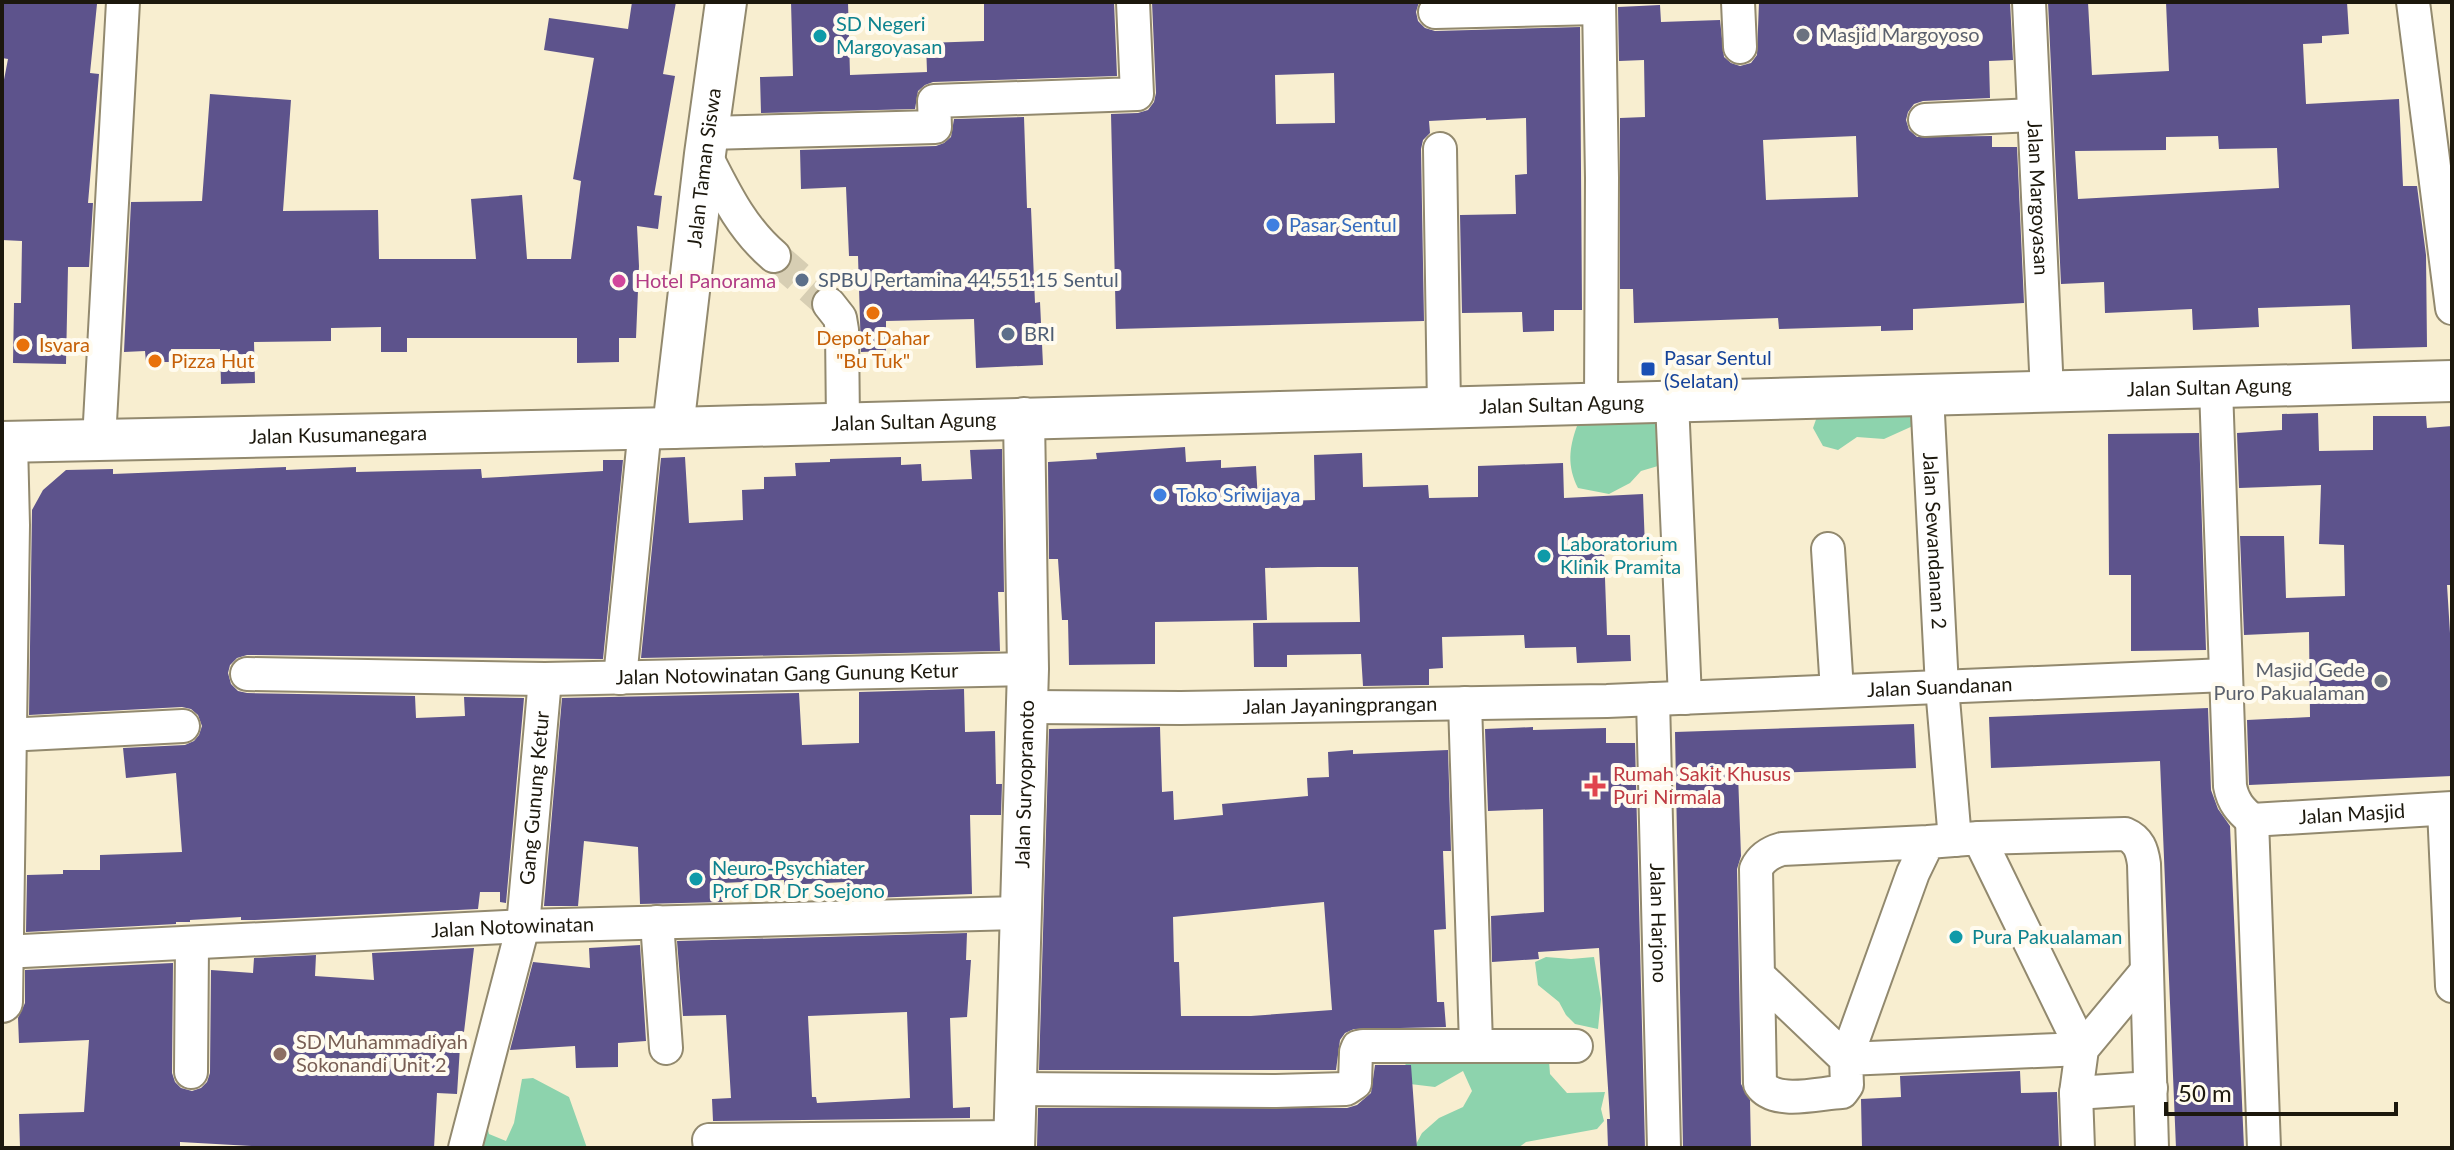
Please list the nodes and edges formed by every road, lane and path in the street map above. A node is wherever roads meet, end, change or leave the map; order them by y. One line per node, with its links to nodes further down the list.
1 (123, 2): 27 (street)
2 (726, 2): 12 (main road, Jalan Taman Siswa)
3 (1133, 2): 12 (street)
4 (1738, 2): 9 (street)
5 (2029, 2): 10 (street, Jalan Margoyasan)
6 (2413, 2): 16 (street)
7 (1599, 5): 8 (street); 22 (street)
8 (1435, 12)
9 (1740, 47)
10 (2034, 115): 11 (street); 19 (street, Jalan Margoyasan)
11 (1925, 120)
12 (706, 143): 14 (street); 26 (main road, Jalan Taman Siswa)
13 (1440, 149): 23 (street)
14 (774, 256)
15 (829, 304): 25 (street)
16 (2452, 308)
17 (2452, 381): 18 (main road, Jalan Sultan Agung)
18 (2216, 388): 19 (main road, Jalan Sultan Agung); 31 (street)
19 (2047, 392): 20 (main road, Jalan Sultan Agung)
20 (1927, 395): 21 (main road, Jalan Sultan Agung); 34 (street, Jalan Sewandanan 2)
21 (1672, 402): 22 (main road, Jalan Sultan Agung); 37 (street)
22 (1601, 403): 23 (main road, Jalan Sultan Agung)
23 (1444, 408): 24 (main road, Jalan Sultan Agung)
24 (1024, 418): 25 (main road, Jalan Sultan Agung); 35 (main road, Jalan Suryopranoto)
25 (843, 423): 26 (main road, Jalan Sultan Agung)
26 (659, 428): 27 (main road, Jalan Kusumanegara); 32 (street)
27 (99, 440): 28 (main road, Jalan Kusumanegara)
28 (5, 442): 41 (main road)
29 (1828, 549): 36 (street)
30 (247, 674): 33 (street, Jalan Notowinatan Gang Gunung Ketur)
31 (2226, 675): 34 (street, Jalan Suandanan); 43 (street)
32 (620, 678): 33 (street, Jalan Notowinatan Gang Gunung Ketur); 35 (street, Jalan Notowinatan Gang Gunung Ketur)
33 (545, 679): 47 (street, Gang Gunung Ketur)
34 (1942, 687): 36 (street, Jalan Suandanan); 44 (street, Jalan Sewandanan 2)
35 (1028, 688): 39 (street, Jalan Jayaningprangan); 45 (main road, Jalan Suryopranoto)
36 (1837, 691): 37 (street, Jalan Suandanan)
37 (1685, 698): 38 (street, Jalan Suandanan)
38 (1653, 699): 39 (street, Jalan Jayaningprangan); 66 (street, Jalan Harjono)
39 (1465, 703): 54 (street)
40 (183, 726): 41 (street)
41 (6, 735): 49 (main road)
42 (2448, 808): 43 (street, Jalan Masjid); 52 (street)
43 (2252, 820): 69 (street)
44 (1954, 840): 50 (street); 51 (street); 57 (street); 58 (street)
45 (1021, 913): 46 (street, Jalan Notowinatan); 61 (main road, Jalan Suryopranoto)
46 (657, 922): 47 (street, Jalan Notowinatan); 56 (street)
47 (523, 926): 48 (street, Jalan Notowinatan); 64 (street, Gang Gunung Ketur)
48 (192, 944): 49 (street, Jalan Notowinatan); 59 (street)
49 (3, 952): 53 (main road)
50 (2146, 972): 57 (street); 60 (street)
51 (1759, 976): 58 (street); 58 (street)
52 (2452, 986)
53 (2, 1002)
54 (1476, 1044): 55 (street); 61 (street)
55 (1576, 1046)
56 (666, 1048)
57 (2082, 1049): 58 (street); 62 (street)
58 (1846, 1059)
59 (191, 1072)
60 (2151, 1088): 62 (street); 68 (street)
61 (1017, 1089): 63 (main road, Jalan Suryopranoto)
62 (2076, 1093): 67 (street)
63 (1014, 1143): 65 (street)
64 (465, 1148)
65 (710, 1148)
66 (1664, 1148)
67 (2078, 1148)
68 (2152, 1148)
69 (2264, 1148)

